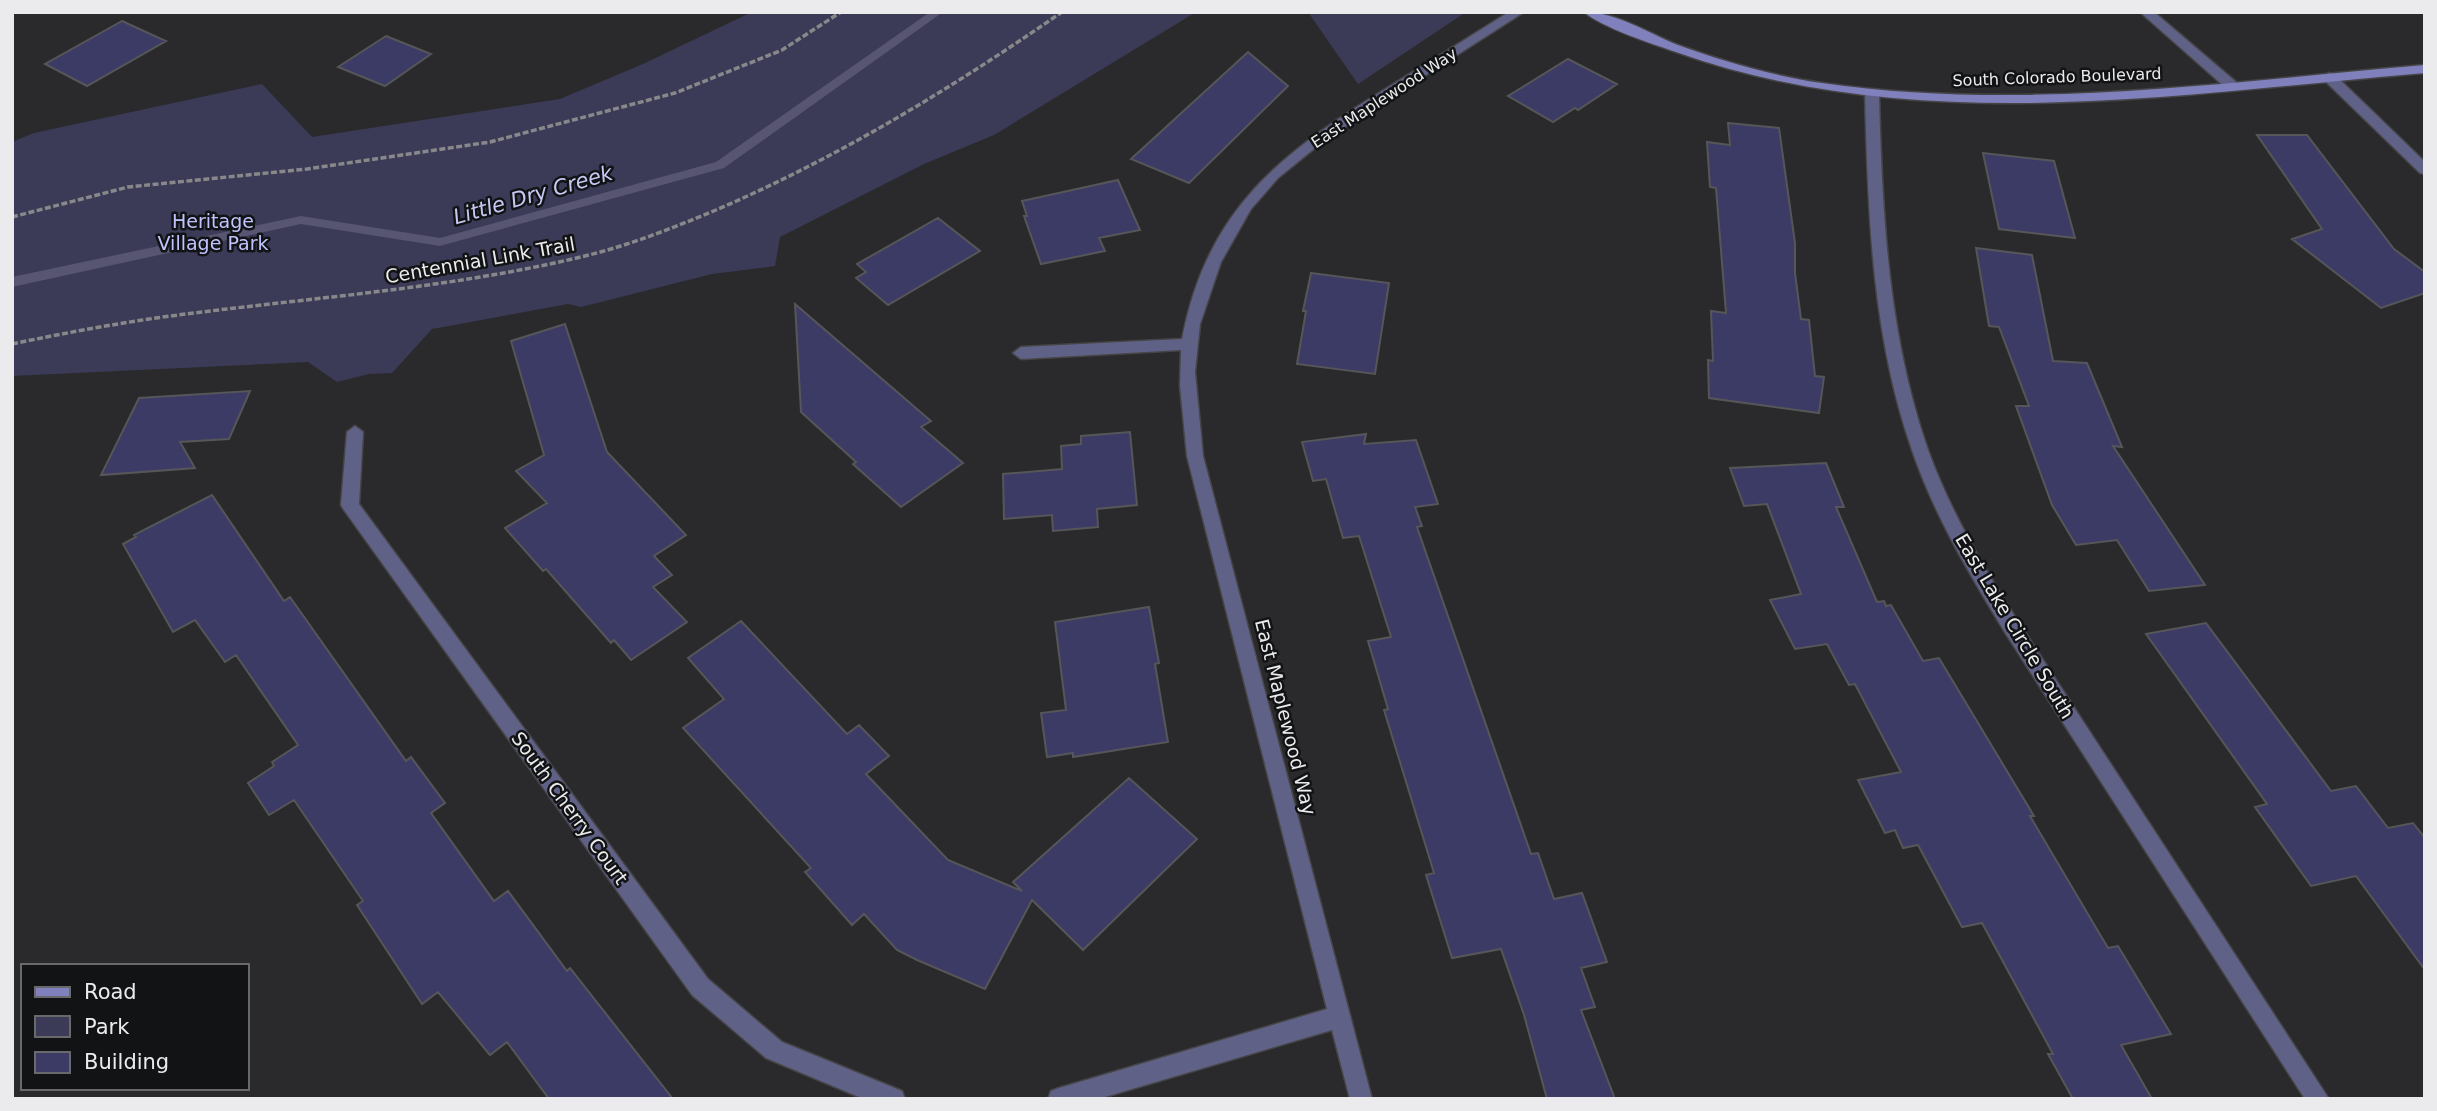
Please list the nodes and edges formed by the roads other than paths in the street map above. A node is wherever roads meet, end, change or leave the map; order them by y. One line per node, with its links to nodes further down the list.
1 (1518, 12): 9 (street, East Maplewood Way)
2 (1590, 12): 7 (street, South Colorado Boulevard)
3 (2146, 12): 6 (street)
4 (2425, 69): 5 (street, South Colorado Boulevard)
5 (2329, 77): 6 (street, South Colorado Boulevard); 8 (street)
6 (2231, 85): 7 (street, South Colorado Boulevard)
7 (1872, 94): 16 (street, East Lake Circle South)
8 (2425, 170)
9 (1189, 344): 10 (street); 12 (street, East Maplewood Way)
10 (1021, 353)
11 (355, 432): 13 (street, South Cherry Court)
12 (1341, 1016): 14 (street); 15 (street, East Maplewood Way)
13 (894, 1099)
14 (1059, 1099)
15 (1361, 1099)
16 (2318, 1099)

